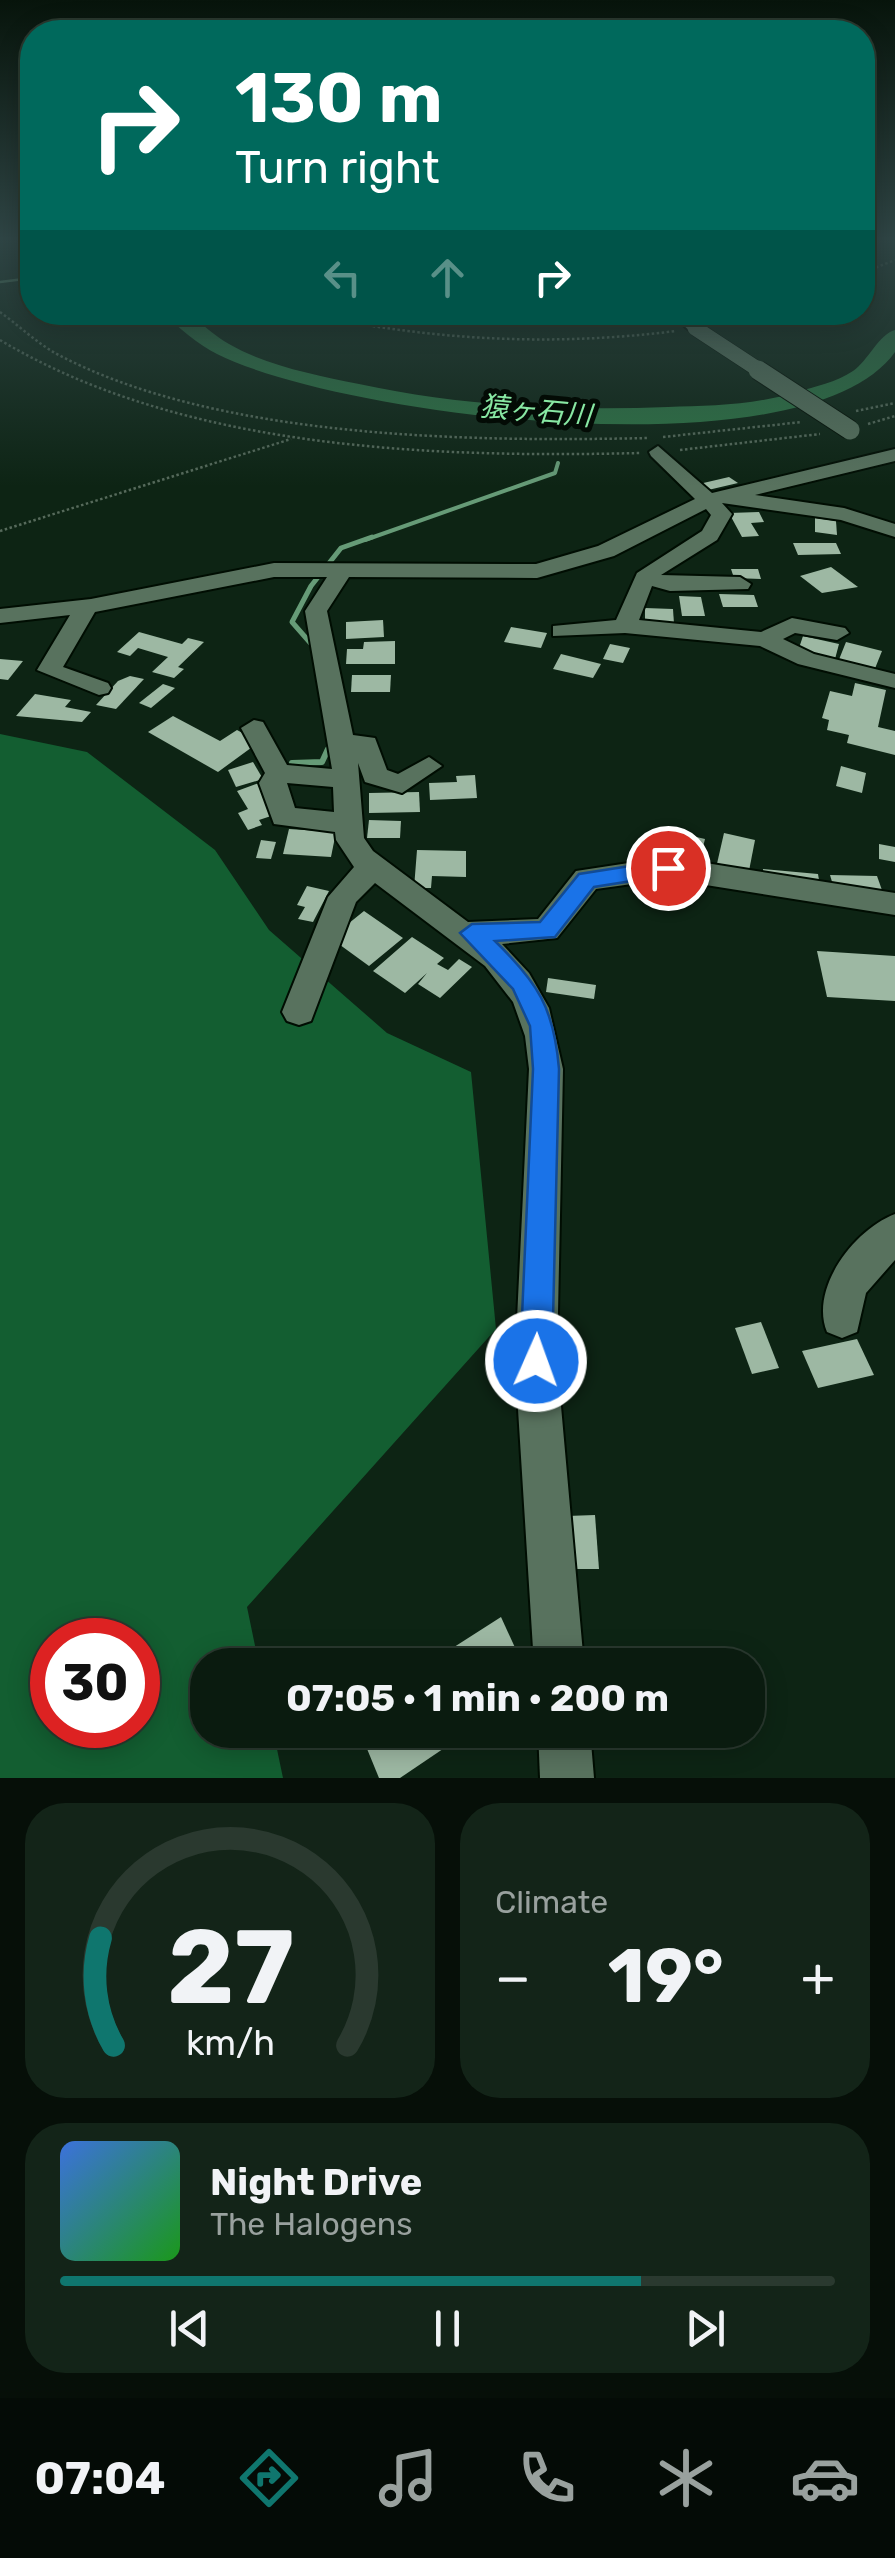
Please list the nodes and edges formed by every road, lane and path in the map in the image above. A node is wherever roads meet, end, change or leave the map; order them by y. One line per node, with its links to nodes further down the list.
1 (11, 321): 9 (path)
2 (350, 325): 5 (path)
3 (691, 325): 5 (street)
4 (706, 325): 5 (path)
5 (695, 328): 10 (street, bridge)
6 (1, 342): 11 (path)
7 (895, 403): 10 (path)
8 (895, 416): 10 (path)
9 (804, 421)
10 (845, 422): 12 (path); 13 (street)
11 (292, 438): 12 (path); 15 (path)
12 (658, 452): 14 (street)
13 (893, 456): 14 (street)
14 (714, 498): 16 (street); 17 (street); 18 (street)
15 (0, 531)
16 (895, 531)
17 (344, 568): 20 (street); 29 (street)
18 (645, 578): 19 (street); 22 (street)
19 (740, 584)
20 (87, 606): 21 (street); 27 (street)
21 (0, 616)
22 (625, 626): 23 (street); 25 (street)
23 (561, 631)
24 (838, 633): 25 (street)
25 (765, 639): 26 (street)
26 (895, 681)
27 (98, 688)
28 (254, 728): 31 (street)
29 (342, 743): 30 (street); 32 (street)
30 (429, 766)
31 (278, 773): 32 (street); 33 (street)
32 (346, 779): 33 (street)
33 (346, 823): 34 (street)
34 (374, 866): 36 (street); 37 (street)
35 (895, 904): 36 (street)
36 (472, 933): 40 (street)
37 (298, 1012)
38 (895, 1232): 39 (street)
39 (842, 1317)
40 (558, 1648)
41 (565, 1748): 42 (street)
42 (567, 1778)

